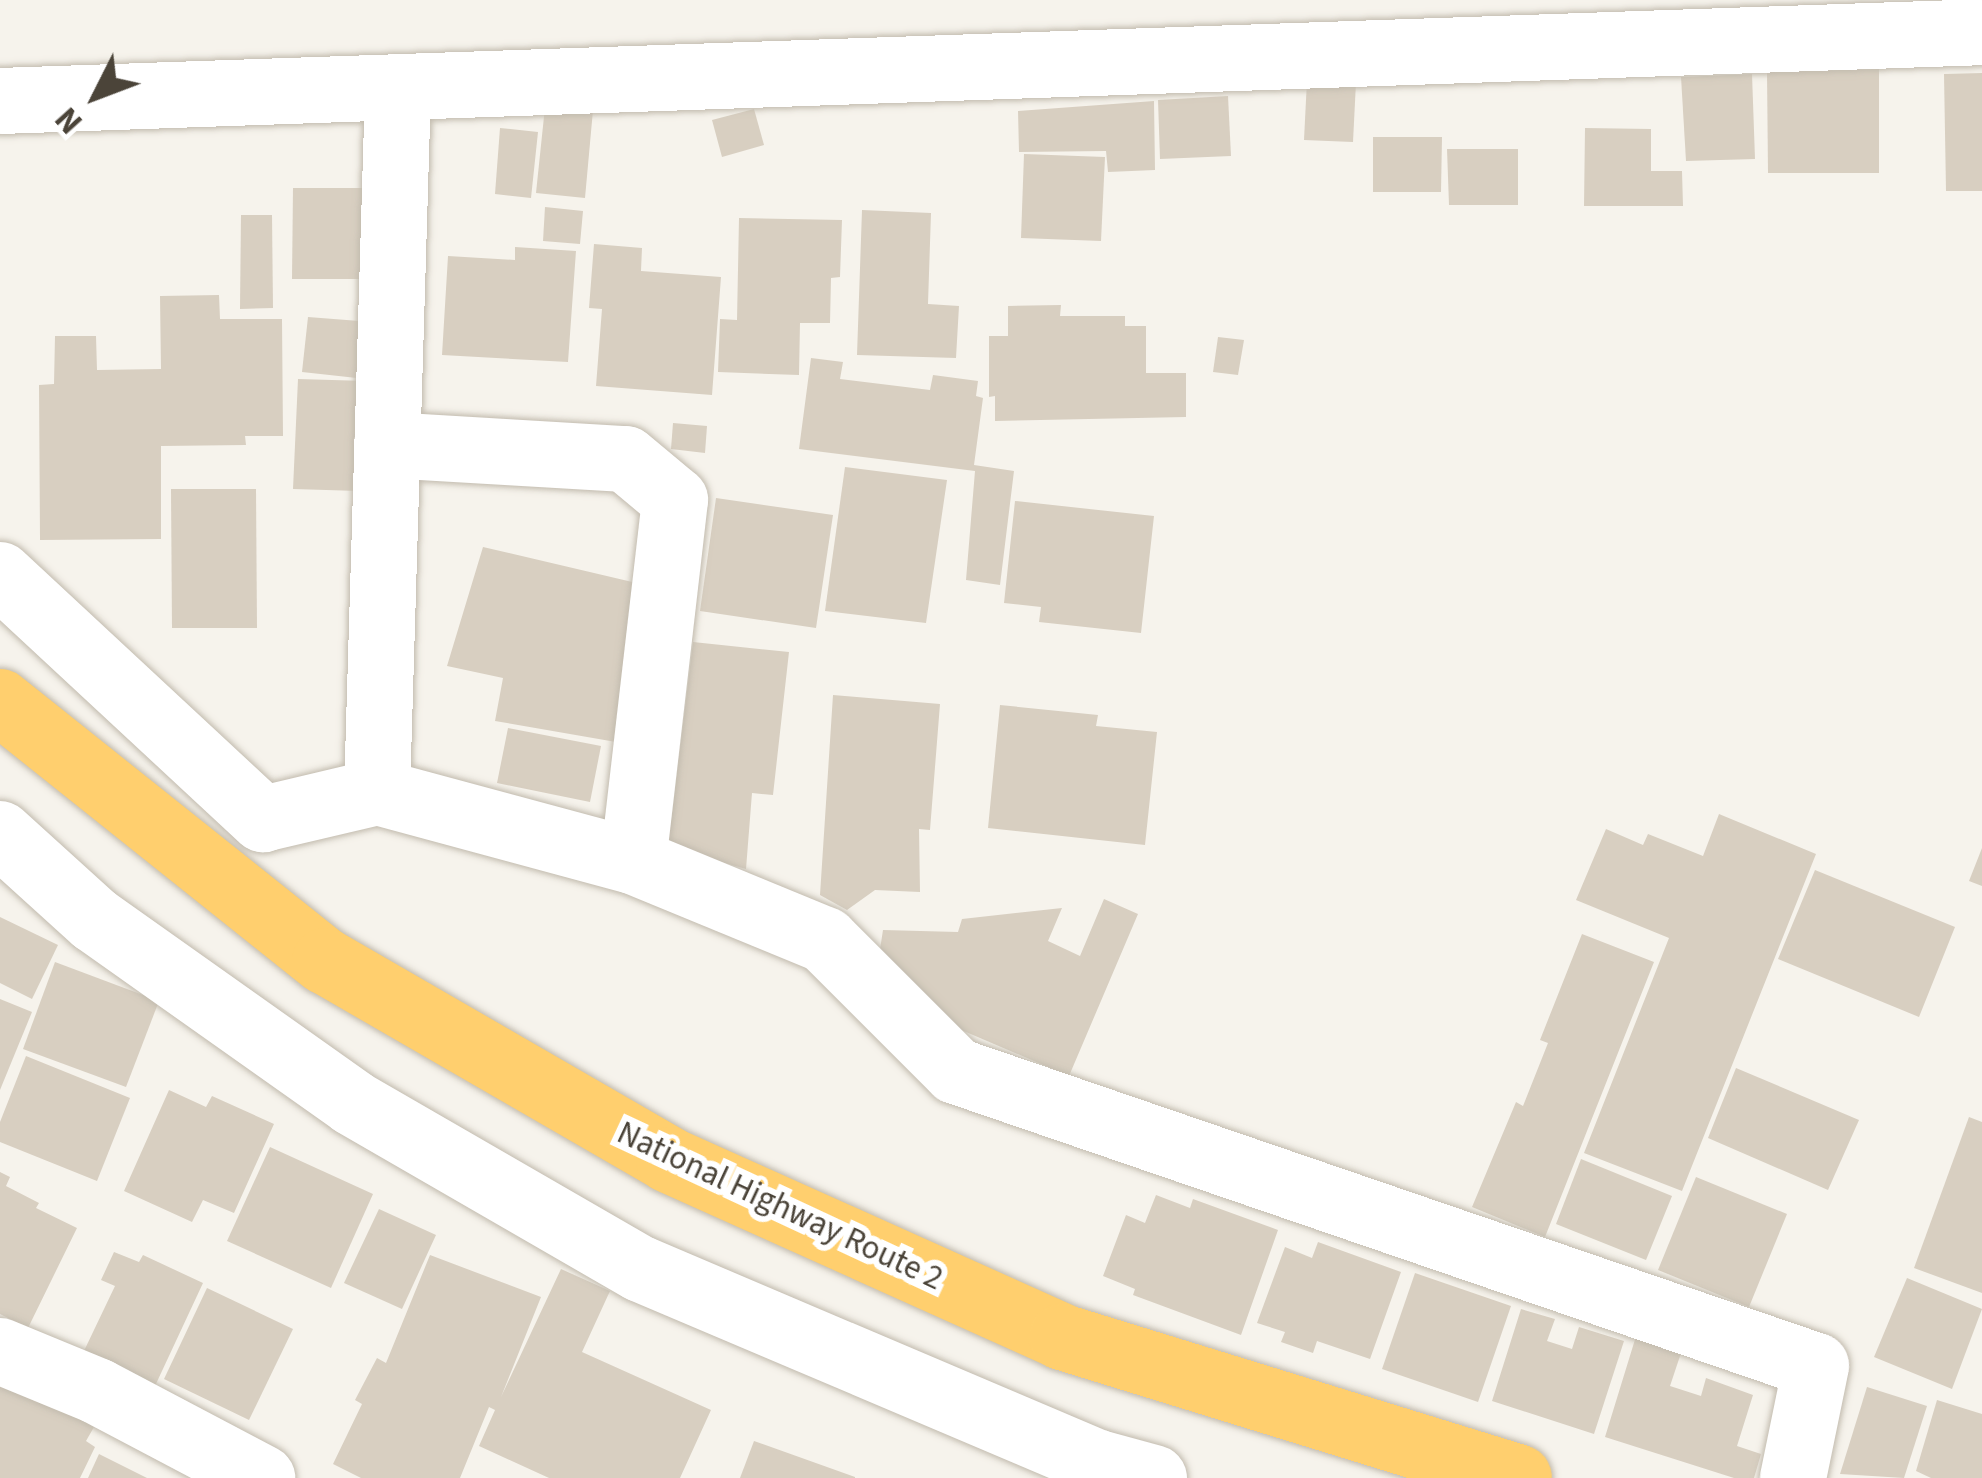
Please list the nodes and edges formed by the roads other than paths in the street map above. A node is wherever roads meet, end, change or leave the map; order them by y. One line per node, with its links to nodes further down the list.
1 (1982, 32): 2 (street)
2 (398, 90): 3 (street); 4 (street)
3 (0, 101)
4 (387, 445): 7 (street); 9 (street)
5 (0, 575): 7 (street)
6 (0, 702): 13 (highway, National Highway Route 2)
7 (376, 792): 9 (street)
8 (0, 834): 12 (street)
9 (633, 861): 14 (street)
10 (0, 1351): 11 (street)
11 (262, 1478)
12 (1154, 1478)
13 (1519, 1478)
14 (1793, 1478)

